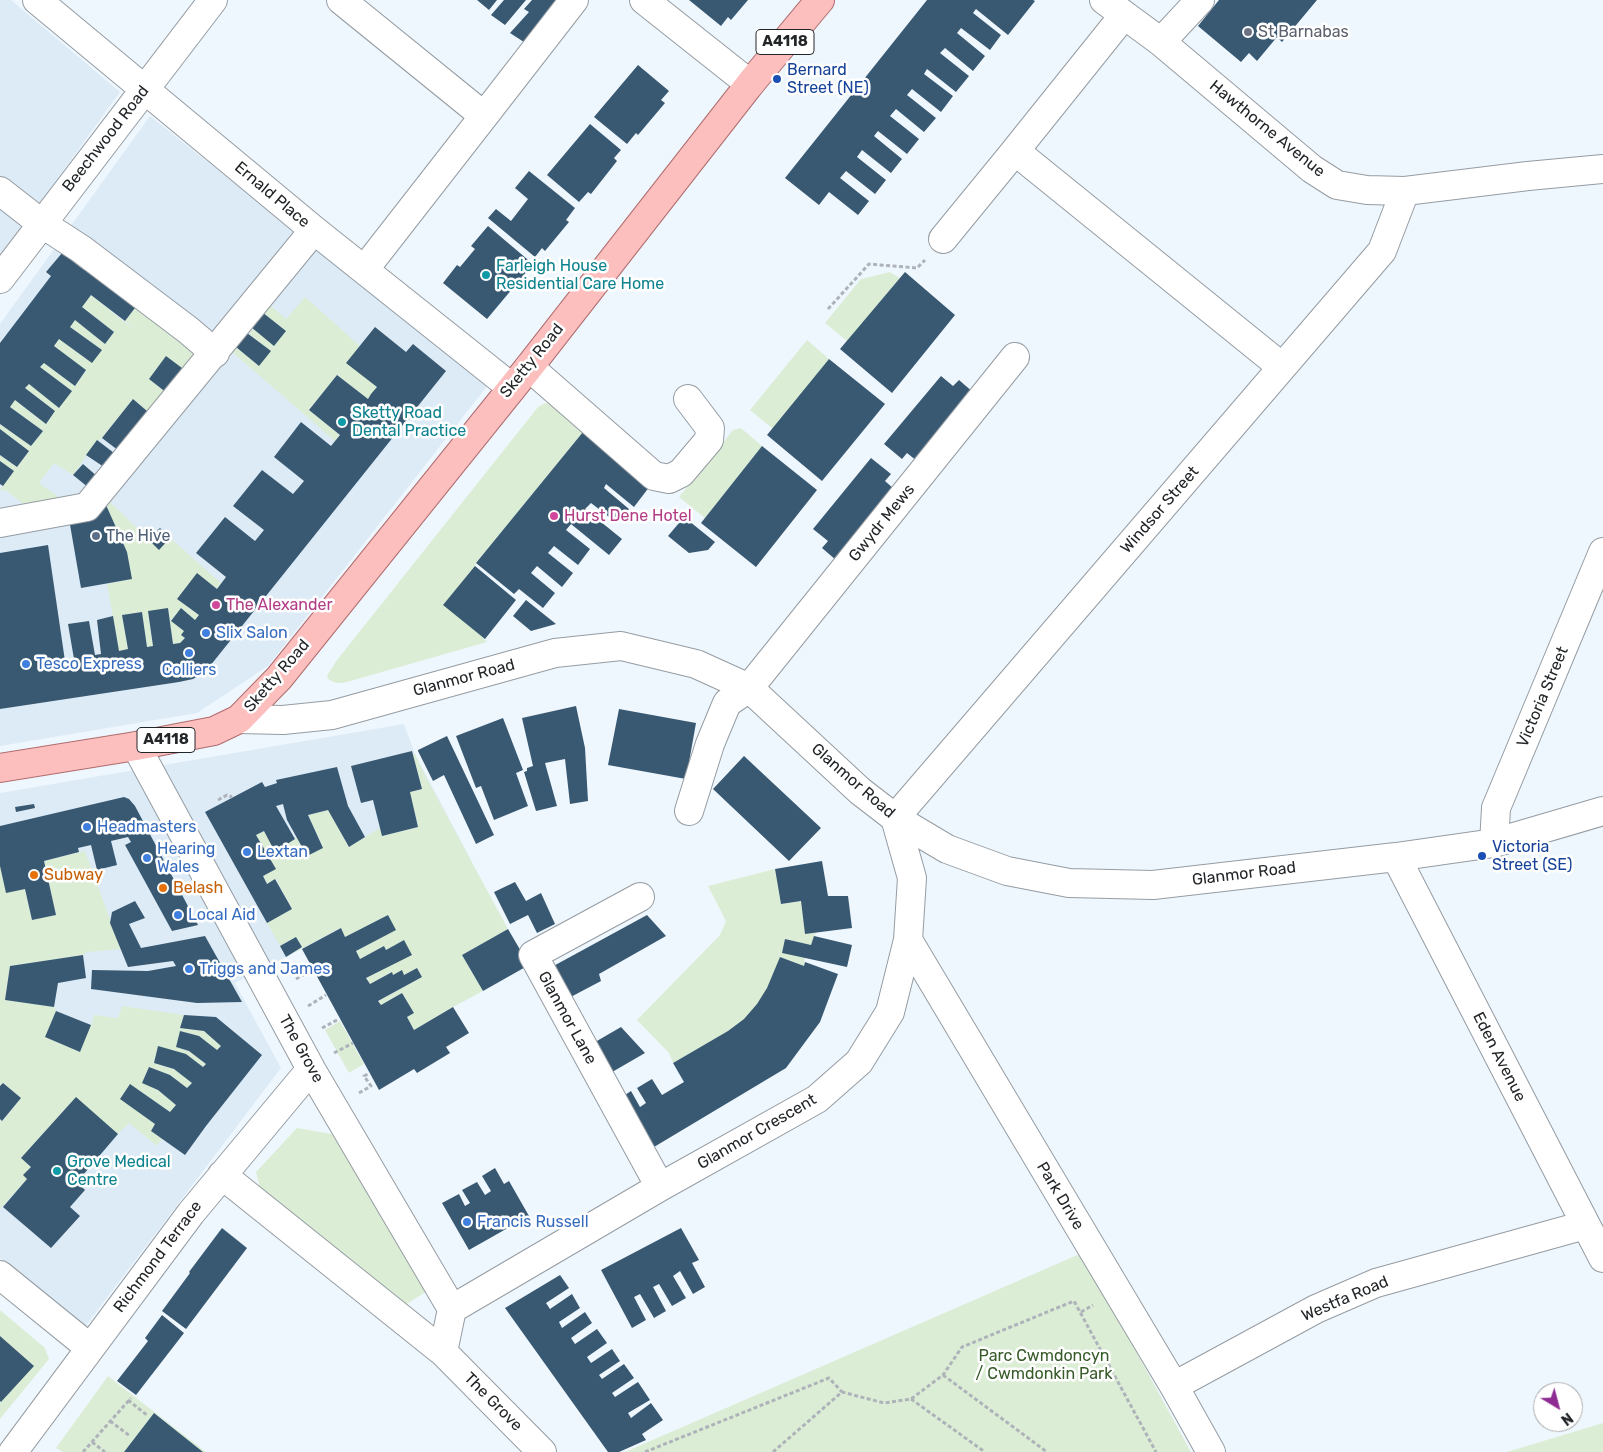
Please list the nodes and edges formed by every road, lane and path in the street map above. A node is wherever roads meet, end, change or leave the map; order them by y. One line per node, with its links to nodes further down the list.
1 (37, 0): 11 (street, Ernald Place)
2 (213, 0): 11 (street, Beechwood Road)
3 (341, 0): 12 (street)
4 (574, 0): 12 (street)
5 (644, 0): 10 (street)
6 (820, 0): 10 (main road, Sketty Road / A4118)
7 (1200, 0): 9 (street)
8 (1114, 7): 9 (street, Hawthorne Avenue); 13 (street)
9 (1161, 42): 16 (street, Hawthorne Avenue)
10 (750, 84): 25 (main road, Sketty Road / A4118)
11 (146, 89): 17 (street, Beechwood Road); 18 (street, Ernald Place)
12 (484, 116): 20 (street)
13 (1015, 151): 19 (street); 26 (street)
14 (1603, 169): 16 (street, Hawthorne Avenue)
15 (0, 191): 17 (street)
16 (1405, 191): 26 (street, Windsor Street)
17 (41, 223): 21 (street, Beechwood Road); 23 (street)
18 (314, 230): 20 (street, Ernald Place); 23 (street)
19 (943, 239): 22 (path)
20 (364, 270): 27 (street, Ernald Place)
21 (0, 279)
22 (828, 309)
23 (214, 353): 29 (street)
24 (1015, 358): 31 (street, Gwydr Mews)
25 (529, 366): 27 (main road, Sketty Road / A4118); 28 (street)
26 (1282, 367): 39 (street, Windsor Street)
27 (511, 387): 32 (main road, Sketty Road / A4118)
28 (688, 399)
29 (0, 523)
30 (1603, 552): 40 (street, Victoria Street)
31 (749, 688): 32 (street, Glanmor Road); 37 (street, Gwydr Mews); 39 (street, Glanmor Road)
32 (239, 719): 33 (main road, A4118)
33 (136, 746): 34 (main road, A4118); 52 (street, The Grove)
34 (0, 768)
35 (232, 797): 36 (path)
36 (218, 800)
37 (689, 811)
38 (1603, 811): 40 (street, Glanmor Road)
39 (896, 818): 41 (street, Glanmor Road); 43 (street, Glanmor Crescent)
40 (1494, 843): 41 (street, Glanmor Road)
41 (1396, 856): 57 (street, Eden Avenue)
42 (640, 897): 56 (street, Glanmor Lane)
43 (908, 940): 56 (street, Glanmor Crescent); 64 (street, Park Drive)
44 (313, 969): 45 (path)
45 (293, 980)
46 (326, 995): 47 (path)
47 (307, 1006)
48 (339, 1019): 49 (path)
49 (320, 1029)
50 (353, 1043): 51 (path)
51 (333, 1053)
52 (311, 1069): 55 (street, Richmond Terrace); 60 (street, The Grove)
53 (370, 1073): 54 (path)
54 (356, 1095)
55 (222, 1175): 61 (street, Richmond Terrace); 62 (street, The Grove)
56 (660, 1187): 60 (street, Glanmor Crescent)
57 (1585, 1225): 58 (street, Eden Avenue); 64 (street, Westfa Road)
58 (1603, 1258)
59 (0, 1276): 61 (street)
60 (452, 1309): 62 (street)
61 (90, 1348): 72 (street, Richmond Terrace)
62 (443, 1352): 75 (street, The Grove)
63 (943, 1375): 66 (path); 80 (path); 81 (path)
64 (1174, 1386): 82 (street, Park Drive)
65 (842, 1392): 66 (path); 71 (path); 76 (path)
66 (911, 1399): 79 (path)
67 (148, 1416): 68 (path)
68 (110, 1421): 69 (path); 70 (path)
69 (130, 1436)
70 (92, 1442): 73 (path); 74 (path)
71 (777, 1448): 77 (path); 78 (path)
72 (13, 1452)
73 (83, 1452)
74 (105, 1452)
75 (542, 1452)
76 (645, 1452)
77 (773, 1452)
78 (783, 1452)
79 (985, 1452)
80 (1047, 1452)
81 (1156, 1452)
82 (1211, 1452)

